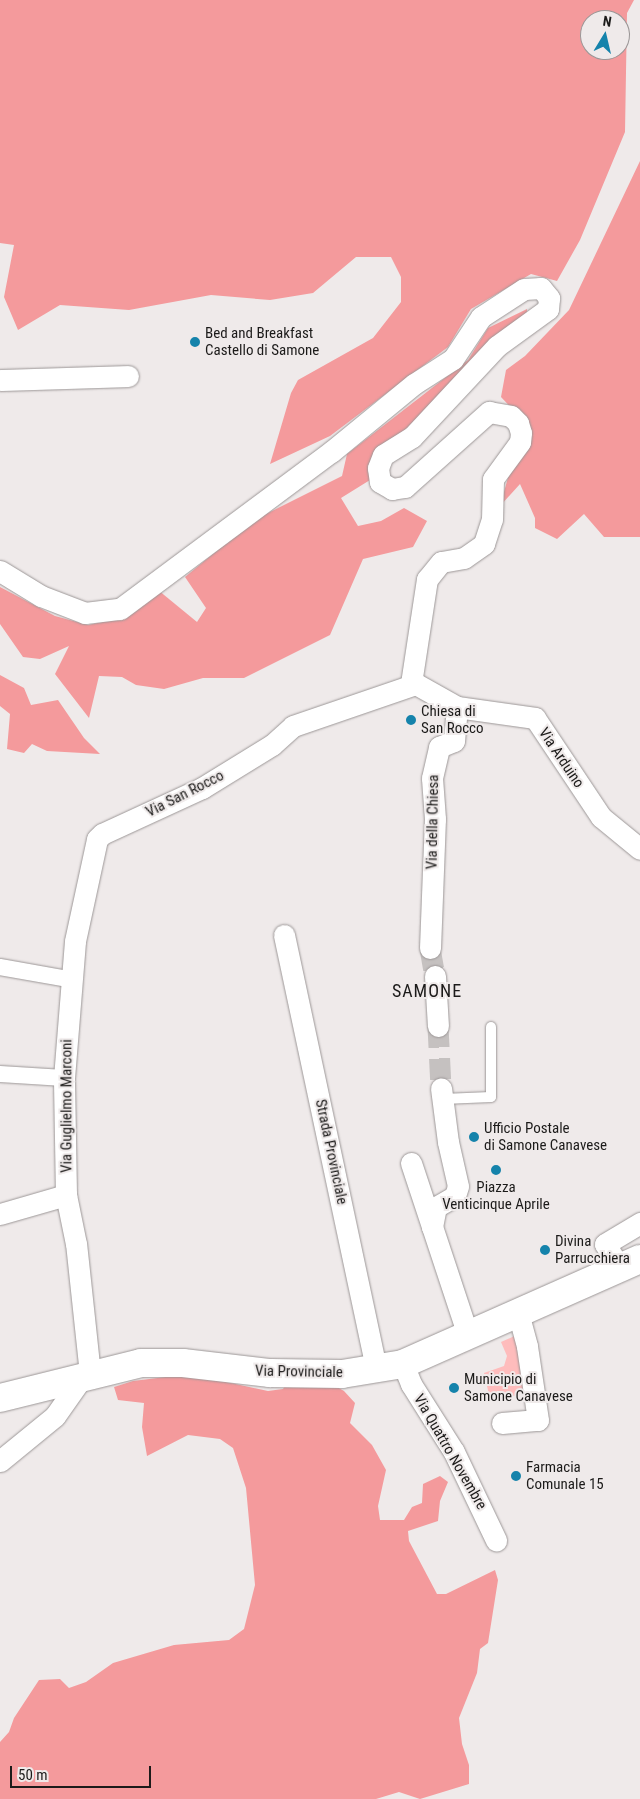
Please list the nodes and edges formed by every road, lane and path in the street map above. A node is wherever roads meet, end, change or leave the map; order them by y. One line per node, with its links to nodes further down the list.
1 (128, 376): 2 (street)
2 (0, 380)
3 (0, 571): 4 (street)
4 (410, 684): 5 (street, Via Arduino); 6 (street, Via San Rocco)
5 (457, 707): 7 (street, Via Arduino); 9 (street, Via della Chiesa)
6 (96, 839): 12 (street, Via Guglielmo Marconi)
7 (640, 849)
8 (284, 935): 27 (street, Strada Provinciale)
9 (430, 948)
10 (0, 966): 12 (street)
11 (435, 976): 13 (street)
12 (73, 980): 16 (street, Via Guglielmo Marconi)
13 (438, 1026)
14 (491, 1027): 17 (lane)
15 (0, 1074): 16 (street)
16 (64, 1078): 19 (street, Via Guglielmo Marconi)
17 (442, 1094): 22 (street)
18 (411, 1163): 22 (street)
19 (66, 1195): 20 (street); 28 (street, Via Guglielmo Marconi)
20 (0, 1214)
21 (640, 1223): 23 (street)
22 (432, 1227): 25 (street)
23 (630, 1263): 24 (main road, Via Provinciale)
24 (518, 1313): 25 (main road, Via Provinciale); 30 (street)
25 (468, 1335): 26 (main road, Via Provinciale)
26 (403, 1364): 27 (main road, Via Provinciale); 32 (street, Via Quattro Novembre)
27 (376, 1369): 28 (main road, Via Provinciale)
28 (87, 1375): 29 (main road, Via Provinciale); 31 (street)
29 (0, 1398)
30 (502, 1423)
31 (0, 1461)
32 (496, 1540)

